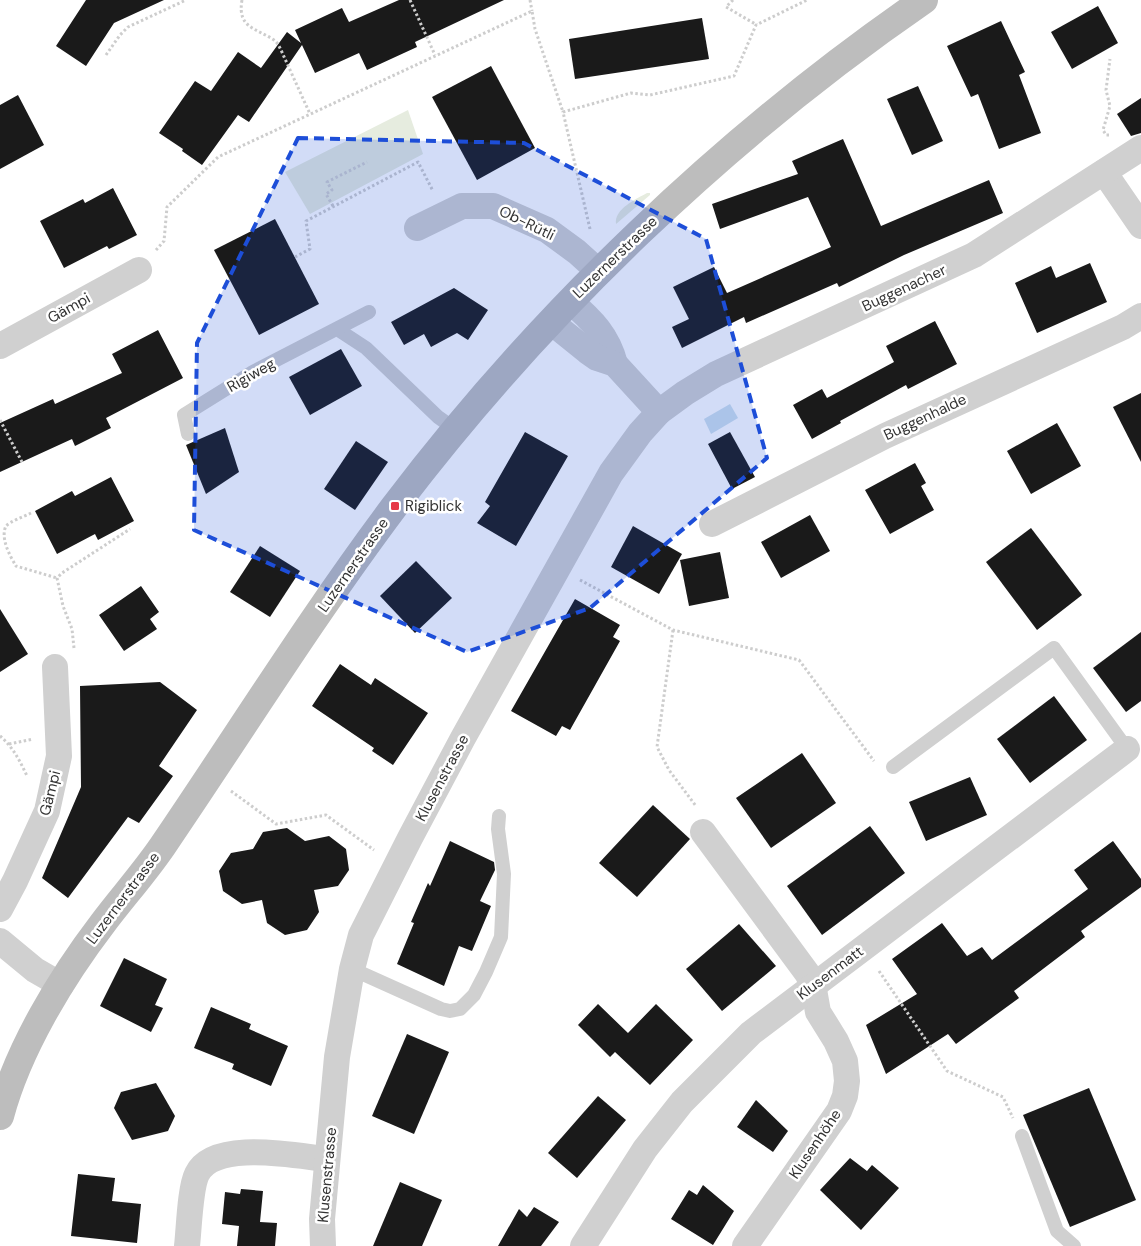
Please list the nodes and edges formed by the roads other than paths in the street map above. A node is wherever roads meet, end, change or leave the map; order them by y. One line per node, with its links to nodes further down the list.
1 (924, 0): 7 (main road, Luzernerstrasse)
2 (1140, 149): 3 (street, Buggenacher)
3 (1104, 172): 4 (street); 15 (street, Buggenacher)
4 (1141, 226)
5 (417, 228): 7 (street, Ob-Rütli)
6 (139, 270): 13 (street, Gämpi)
7 (599, 272): 8 (main road, Luzernerstrasse)
8 (570, 302): 11 (main road, Luzernerstrasse); 14 (street)
9 (369, 312): 12 (lane, Rigiweg)
10 (1141, 316): 18 (street, Buggenhalde)
11 (551, 322): 14 (street); 16 (main road, Luzernerstrasse)
12 (337, 329): 16 (lane); 17 (lane, Rigiweg)
13 (0, 346)
14 (615, 364): 15 (street)
15 (659, 412): 26 (street, Klusenstrasse)
16 (455, 429): 28 (main road, Luzernerstrasse)
17 (188, 434)
18 (712, 524)
19 (55, 667): 24 (street, Gämpi)
20 (1127, 749): 21 (lane); 27 (street, Klusenmatt)
21 (893, 767)
22 (499, 816): 26 (lane)
23 (703, 832): 27 (street, Klusenhöhe)
24 (0, 909)
25 (0, 941): 28 (street)
26 (352, 969): 31 (street, Klusenstrasse)
27 (813, 984): 34 (street, Klusenmatt); 35 (street, Klusenhöhe)
28 (61, 985): 29 (main road, Luzernerstrasse)
29 (0, 1116)
30 (1022, 1136): 36 (lane)
31 (328, 1159): 32 (street); 33 (street, Klusenstrasse)
32 (187, 1246)
33 (323, 1246)
34 (583, 1246)
35 (745, 1246)
36 (1074, 1246)

